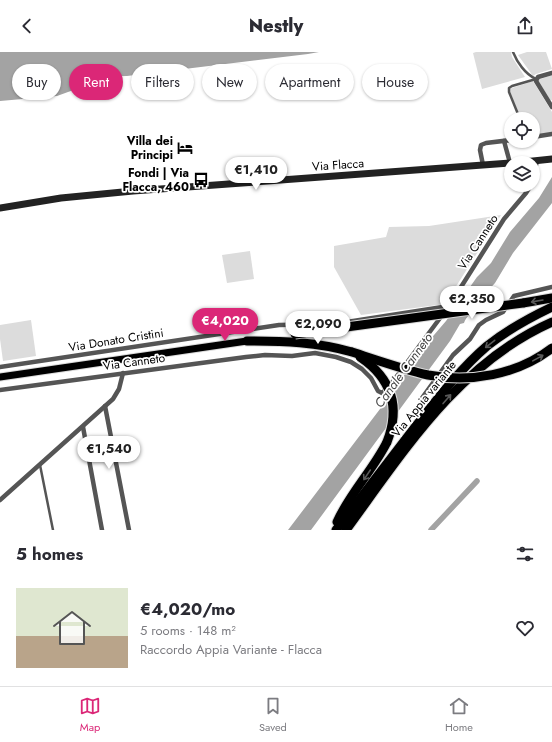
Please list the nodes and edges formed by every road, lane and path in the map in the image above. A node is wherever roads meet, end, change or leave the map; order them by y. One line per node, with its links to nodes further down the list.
1 (513, 52): 3 (lane)
2 (552, 73): 3 (street)
3 (536, 79): 4 (street); 5 (lane)
4 (552, 107)
5 (517, 112)
6 (552, 134): 7 (street)
7 (540, 136)
8 (504, 141): 12 (street)
9 (552, 160): 10 (main road, Via Flacca)
10 (540, 161)
11 (504, 164): 12 (main road, Via Flacca)
12 (483, 165): 14 (main road, Via Flacca)
13 (527, 192): 17 (street, Via Canneto)
14 (0, 208)
15 (552, 287): 28 (street)
16 (552, 298): 20 (highway, one-way to 20, bridge)
17 (449, 306): 24 (street, Via Donato Cristini); 25 (street, Via Canneto)
18 (552, 306): 36 (highway, Via Appia variante, one-way to 36)
19 (552, 322): 37 (highway, Via Appia variante, one-way to 19)
20 (296, 338): 21 (highway); 23 (highway)
21 (247, 341): 26 (main road)
22 (552, 348): 23 (highway, one-way to 22, bridge)
23 (352, 352): 36 (highway, one-way to 36, bridge)
24 (0, 367)
25 (123, 373): 27 (street, Via Canneto); 29 (street)
26 (0, 377)
27 (0, 390)
28 (422, 398)
29 (105, 406): 30 (street); 35 (street)
30 (83, 427): 31 (street); 34 (street)
31 (40, 465): 32 (street); 33 (lane)
32 (0, 500)
33 (53, 530)
34 (102, 530)
35 (129, 530)
36 (334, 530)
37 (346, 530)

